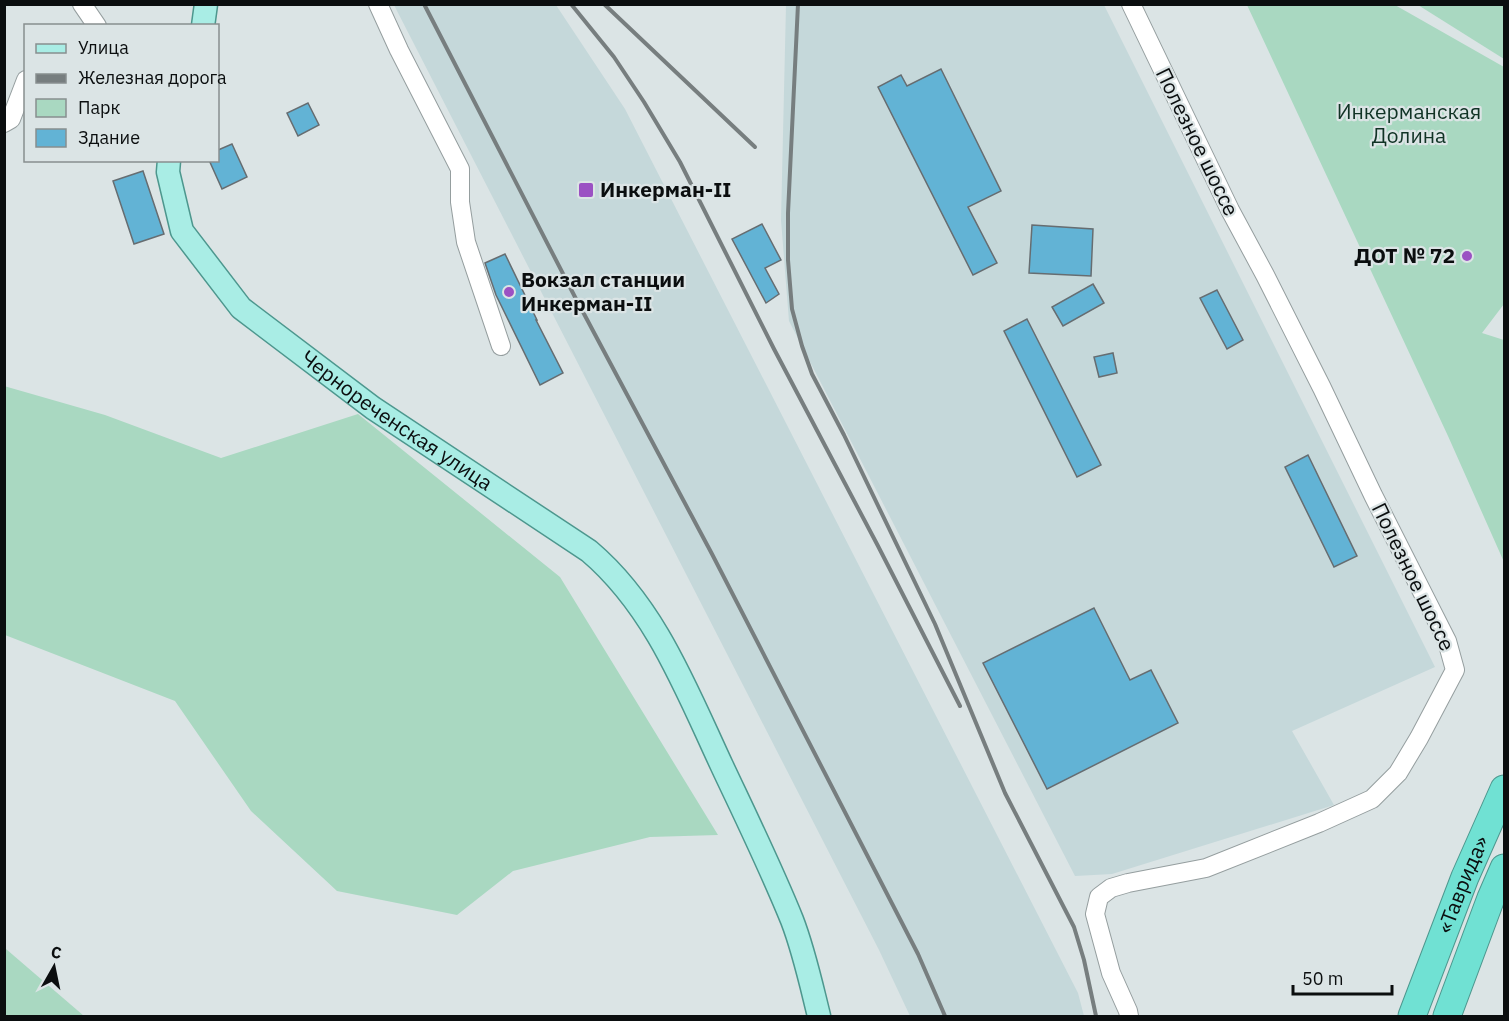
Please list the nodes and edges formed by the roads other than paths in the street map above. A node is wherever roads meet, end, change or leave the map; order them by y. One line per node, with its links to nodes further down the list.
1 (82, 4): 5 (street)
2 (206, 4): 6 (main road)
3 (378, 4): 10 (street)
4 (1131, 4): 14 (street, Полезное шоссе)
5 (96, 24)
6 (203, 24)
7 (24, 85): 8 (street)
8 (4, 123)
9 (167, 164): 13 (main road, Чернореченская улица)
10 (501, 346)
11 (1504, 789): 15 (highway, «Таврида»)
12 (1504, 868): 16 (highway, «Таврида»)
13 (819, 1017)
14 (1129, 1017)
15 (1412, 1017)
16 (1447, 1017)

